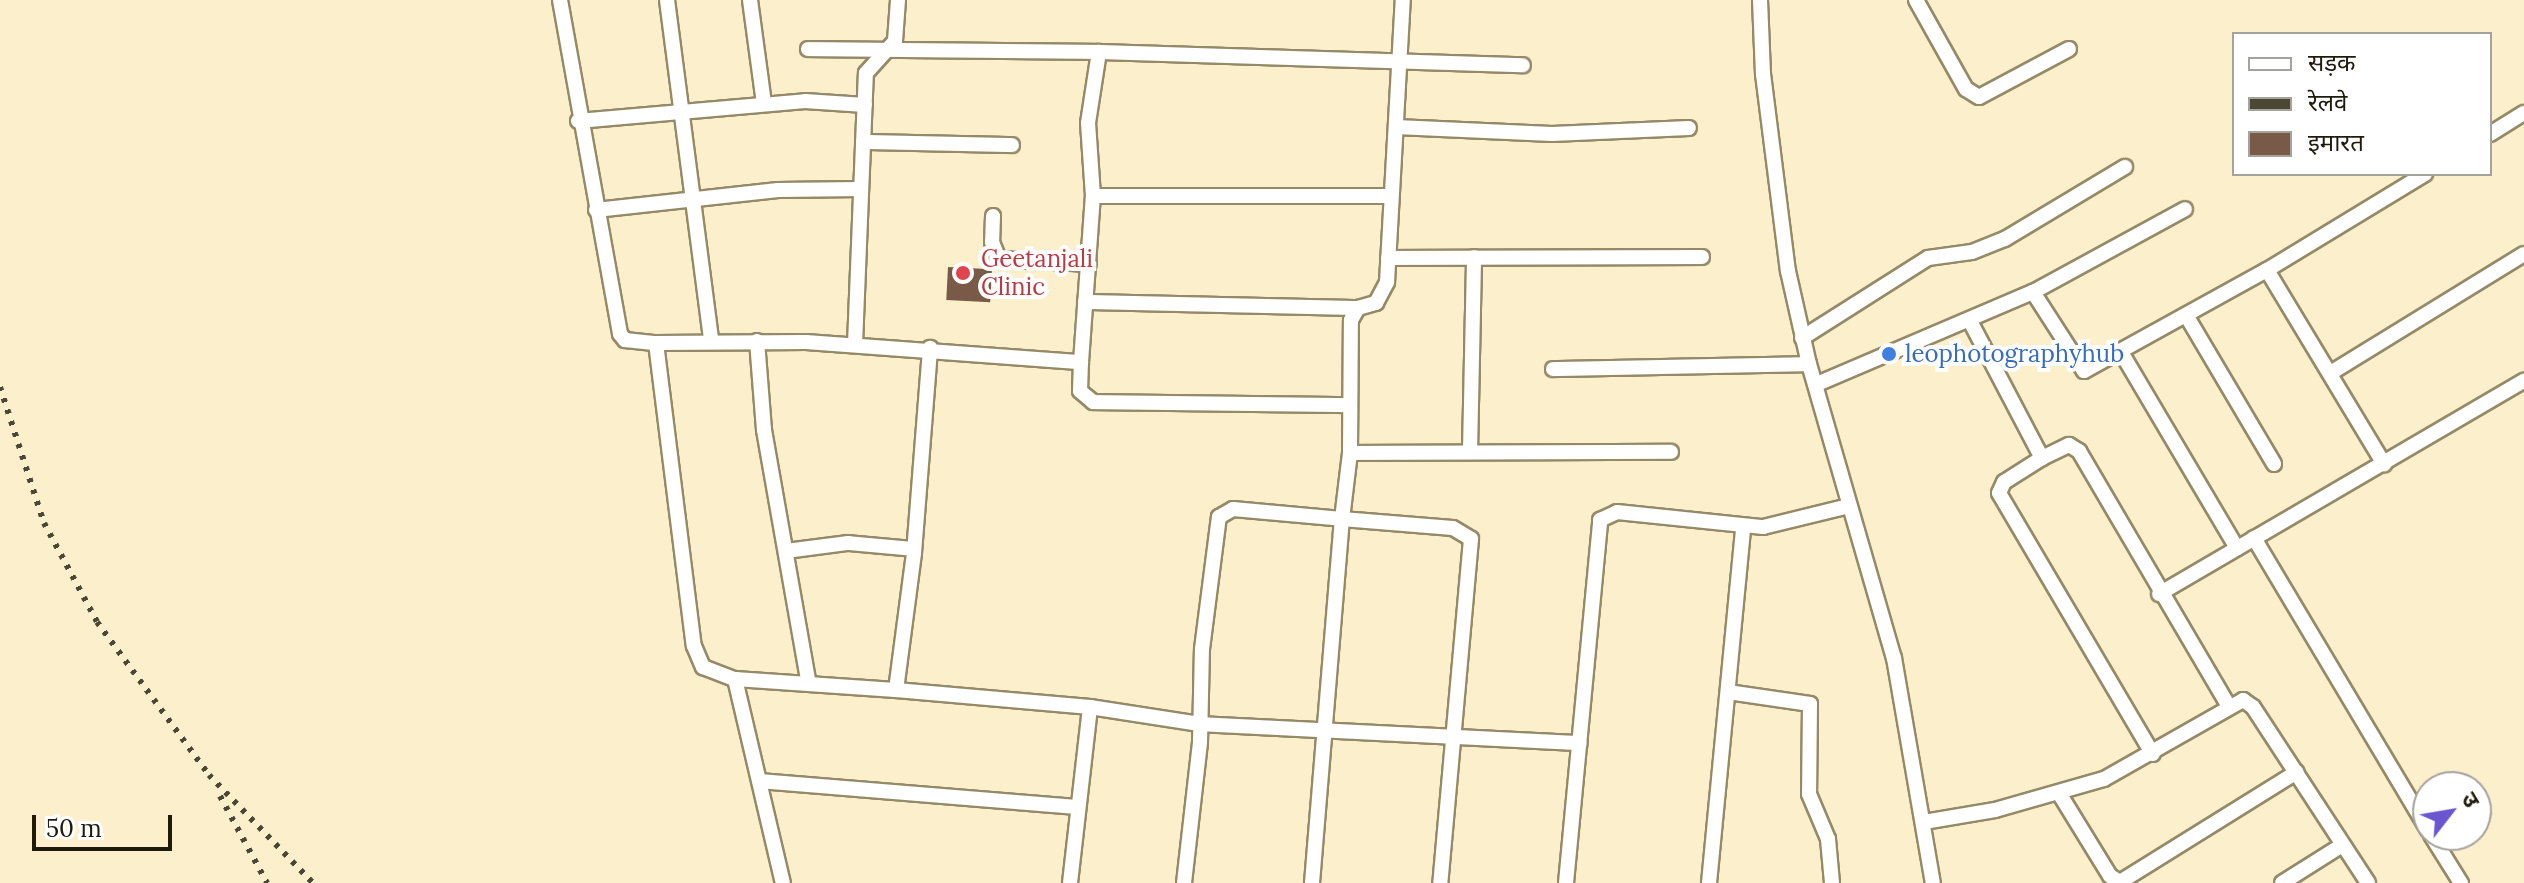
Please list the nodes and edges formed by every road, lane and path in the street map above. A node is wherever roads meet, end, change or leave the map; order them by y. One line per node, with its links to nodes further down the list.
1 (560, 0): 18 (street)
2 (667, 0): 16 (street)
3 (750, 0): 14 (street)
4 (898, 0): 10 (street)
5 (1403, 0): 12 (street)
6 (1760, 0): 44 (street)
7 (1916, 0): 9 (street)
8 (808, 49): 10 (street)
9 (2069, 49)
10 (890, 50): 11 (street); 15 (street)
11 (1099, 52): 12 (street); 27 (street)
12 (1399, 60): 13 (street); 19 (street)
13 (1523, 65)
14 (764, 104): 15 (street); 16 (street)
15 (865, 105): 22 (street)
16 (681, 111): 18 (street); 29 (street)
17 (2524, 113): 21 (street)
18 (578, 121): 31 (street)
19 (1396, 127): 20 (street); 28 (street)
20 (1689, 128)
21 (2492, 133)
22 (863, 142): 23 (street); 26 (street)
23 (1012, 145)
24 (2125, 167): 44 (street)
25 (2422, 176): 38 (street)
26 (861, 189): 29 (street); 48 (street)
27 (1093, 196): 28 (street); 37 (street)
28 (1390, 196): 36 (street)
29 (692, 198): 31 (street); 45 (street)
30 (2185, 209): 39 (street)
31 (596, 210): 47 (street)
32 (993, 216): 37 (street)
33 (2524, 254): 54 (street)
34 (1474, 257): 35 (street); 36 (street); 58 (street)
35 (1702, 257)
36 (1388, 258): 41 (street)
37 (1089, 264): 40 (street)
38 (2267, 270): 42 (street); 54 (street)
39 (2033, 292): 43 (street); 50 (street)
40 (1085, 302): 41 (street); 51 (street)
41 (1358, 308): 57 (street)
42 (2186, 315): 50 (street); 62 (street)
43 (1970, 321): 56 (street); 61 (street)
44 (1802, 338): 52 (street)
45 (711, 340): 46 (street); 47 (street)
46 (757, 341): 48 (street); 70 (street)
47 (656, 343): 72 (street)
48 (855, 344): 49 (street)
49 (930, 348): 51 (street); 69 (street)
50 (2121, 352): 68 (street)
51 (1081, 362): 57 (street)
52 (1809, 364): 53 (street); 56 (street)
53 (1553, 369)
54 (2332, 372): 63 (street)
55 (2524, 381): 63 (street)
56 (1817, 384): 64 (street)
57 (1350, 405): 60 (street)
58 (1470, 452): 59 (street); 60 (street)
59 (1671, 452)
60 (1350, 453): 65 (street)
61 (2042, 458): 71 (street); 82 (street)
62 (2274, 464)
63 (2384, 464): 67 (street)
64 (1849, 506): 66 (street); 88 (street)
65 (1342, 519): 78 (street); 79 (street); 80 (street)
66 (1743, 527): 75 (street); 81 (street)
67 (2254, 538): 68 (street); 86 (street)
68 (2237, 548): 71 (street)
69 (914, 549): 70 (street); 74 (street)
70 (786, 551): 73 (street)
71 (2159, 594): 76 (street)
72 (735, 679): 73 (street); 84 (street)
73 (808, 680): 74 (street)
74 (896, 690): 77 (street)
75 (1728, 692): 99 (street); 100 (street)
76 (2228, 705): 82 (street); 83 (street)
77 (1090, 707): 78 (street); 87 (street)
78 (1200, 724): 79 (street); 95 (street)
79 (1326, 727): 80 (street); 96 (street)
80 (1451, 735): 81 (street); 97 (street)
81 (1580, 743): 98 (street)
82 (2153, 754): 85 (street)
83 (2297, 772): 89 (street); 91 (street)
84 (760, 781): 87 (street); 92 (street)
85 (2059, 793): 88 (street); 91 (street)
86 (2412, 803)
87 (1076, 807): 94 (street)
88 (1924, 822): 101 (street)
89 (2342, 845): 102 (street); 103 (street)
90 (2441, 851): 104 (street)
91 (2116, 882)
92 (783, 883): 93 (street)
93 (789, 883)
94 (1070, 883)
95 (1184, 883)
96 (1312, 883)
97 (1440, 883)
98 (1566, 883)
99 (1709, 883)
100 (1832, 883)
101 (1933, 883)
102 (2282, 883)
103 (2368, 883)
104 (2461, 883)

